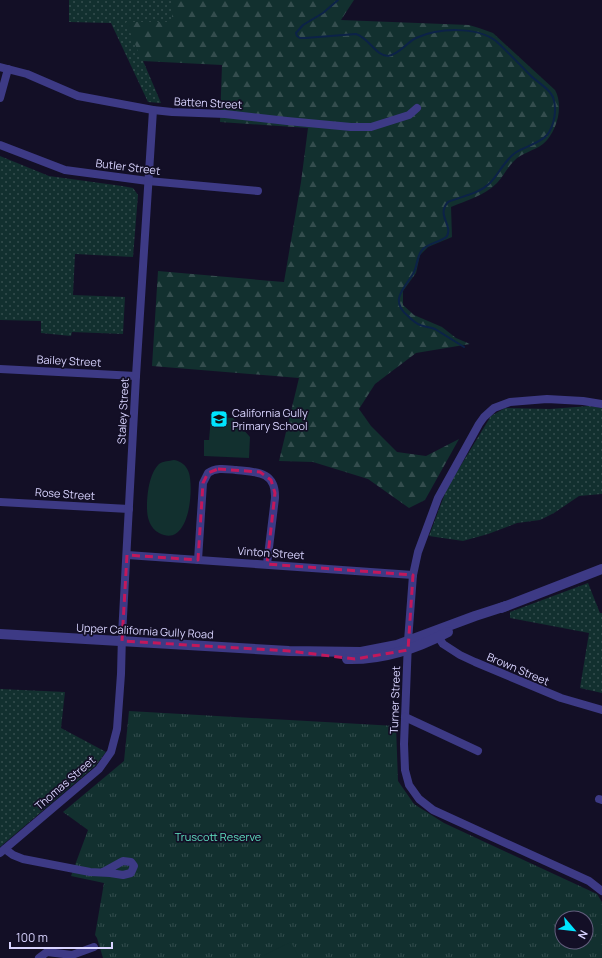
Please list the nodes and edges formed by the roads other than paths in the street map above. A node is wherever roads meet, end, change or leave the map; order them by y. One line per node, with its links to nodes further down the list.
1 (0, 67): 2 (street, Batten Street)
2 (8, 70): 3 (street); 5 (street, Batten Street)
3 (0, 98)
4 (417, 108): 5 (street, Batten Street)
5 (153, 110): 7 (street, Staley Street)
6 (0, 145): 7 (street, Butler Street)
7 (148, 181): 8 (street, Butler Street); 10 (street, Staley Street)
8 (258, 190)
9 (0, 369): 10 (street, Bailey Street)
10 (136, 376): 13 (street, Staley Street)
11 (602, 404): 18 (street, Turner Street)
12 (0, 502): 13 (street, Rose Street)
13 (129, 509): 14 (street, Staley Street)
14 (126, 555): 15 (street, Vinton Street); 21 (street, Staley Street)
15 (198, 560): 16 (street, Vinton Street); 16 (street)
16 (267, 564): 18 (street, Vinton Street)
17 (602, 570): 20 (street, Upper California Gully Road)
18 (413, 575): 22 (street, Turner Street)
19 (0, 634): 21 (street, Upper California Gully Road)
20 (436, 634): 22 (street, Upper California Gully Road); 23 (street, Brown Street)
21 (122, 641): 22 (street, Upper California Gully Road); 26 (street, Thomas Street)
22 (408, 646): 24 (street, Turner Street)
23 (602, 710)
24 (405, 717): 25 (street); 28 (street, Turner Street)
25 (478, 751)
26 (3, 851): 27 (street)
27 (103, 872)
28 (602, 891)
29 (94, 947): 30 (street)
30 (39, 958)

